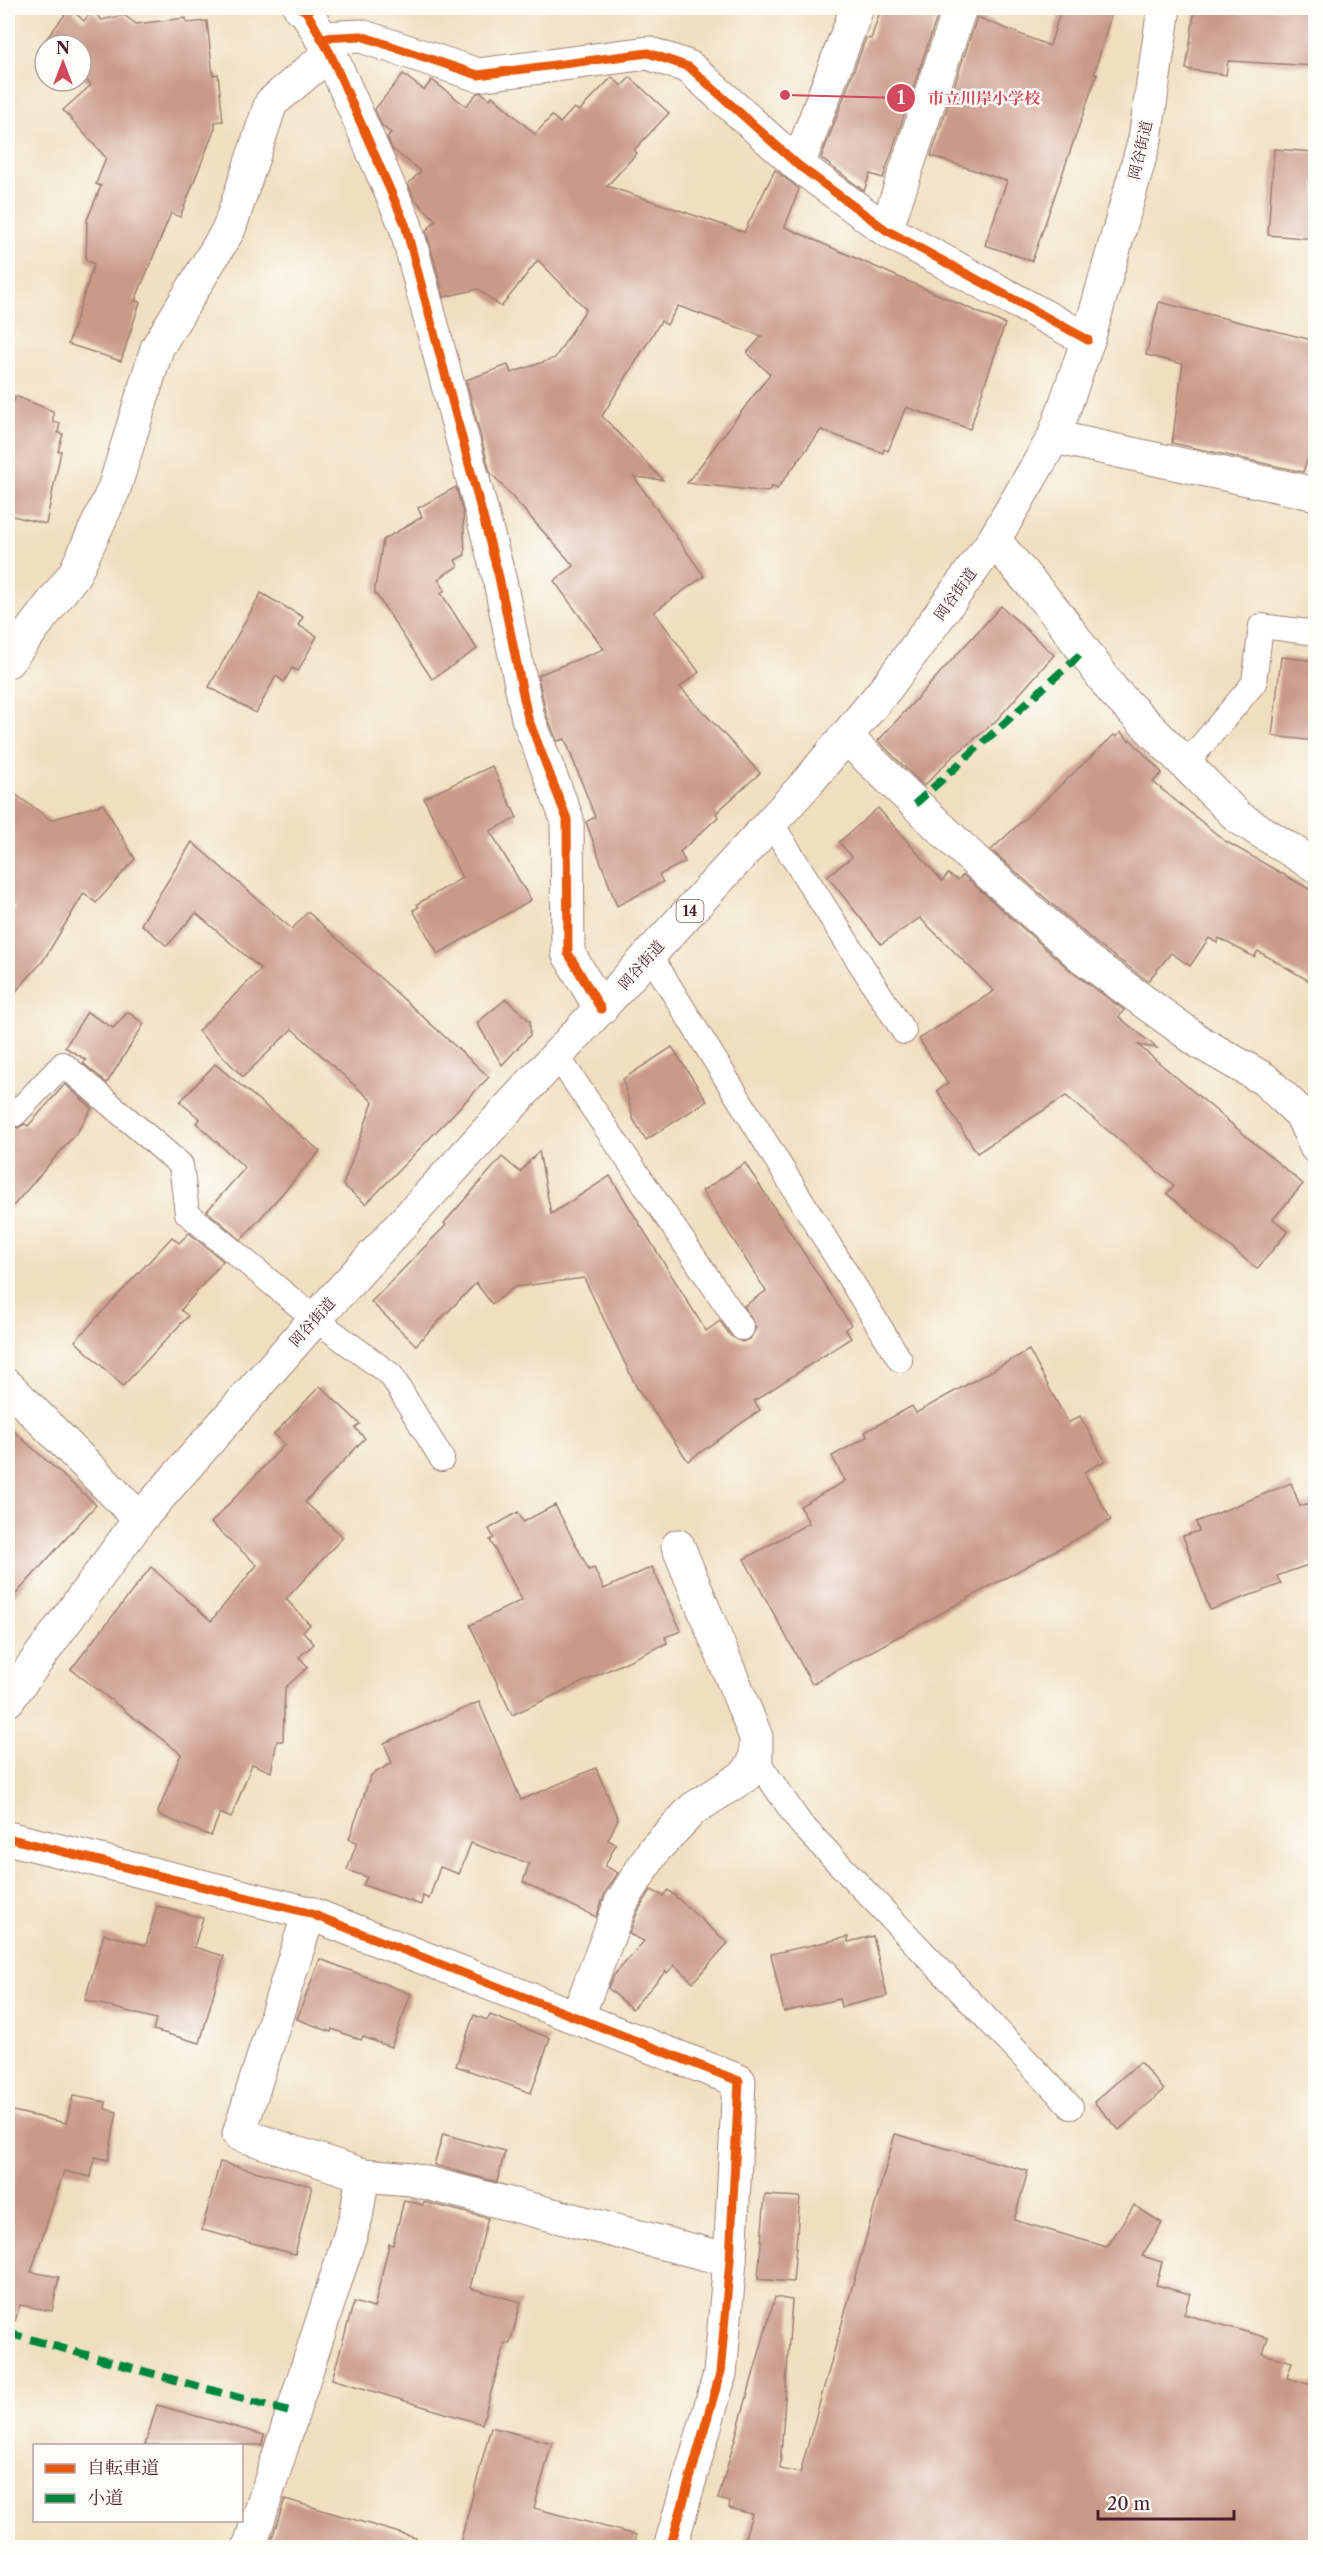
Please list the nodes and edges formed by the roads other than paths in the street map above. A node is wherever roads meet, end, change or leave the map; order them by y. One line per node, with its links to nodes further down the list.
1 (300, 8): 5 (street)
2 (857, 8): 6 (street)
3 (960, 8): 7 (street)
4 (1164, 8): 8 (street, 岡谷街道 / 14)
5 (326, 46): 6 (street); 13 (street); 19 (street)
6 (798, 165): 7 (street)
7 (886, 230): 8 (street)
8 (1088, 340): 9 (street, 岡谷街道 / 14)
9 (1054, 437): 10 (street); 11 (street, 岡谷街道 / 14)
10 (1316, 494)
11 (994, 540): 14 (street, 岡谷街道 / 14); 15 (street)
12 (1316, 633): 15 (lane)
13 (8, 661)
14 (846, 737): 16 (street, 岡谷街道 / 14); 23 (street)
15 (1186, 764): 17 (street)
16 (771, 823): 18 (street, 岡谷街道 / 14); 20 (lane)
17 (1316, 866)
18 (650, 955): 19 (street, 岡谷街道 / 14); 26 (lane)
19 (601, 1009): 21 (street, 岡谷街道 / 14)
20 (904, 1032)
21 (558, 1057): 24 (street, 岡谷街道 / 14); 25 (lane)
22 (15, 1114): 24 (lane)
23 (1316, 1147)
24 (315, 1319): 28 (lane); 29 (street, 岡谷街道 / 14)
25 (742, 1328)
26 (900, 1359)
27 (8, 1386): 29 (street)
28 (442, 1460)
29 (140, 1519): 31 (street, 岡谷街道 / 14)
30 (678, 1546): 32 (street)
31 (8, 1700)
32 (756, 1759): 35 (street); 36 (lane)
33 (8, 1838): 34 (street)
34 (309, 1913): 35 (street); 37 (street)
35 (577, 2018): 38 (street)
36 (1071, 2107)
37 (363, 2175): 38 (street); 39 (street)
38 (730, 2260): 40 (street)
39 (249, 2547)
40 (670, 2547)

